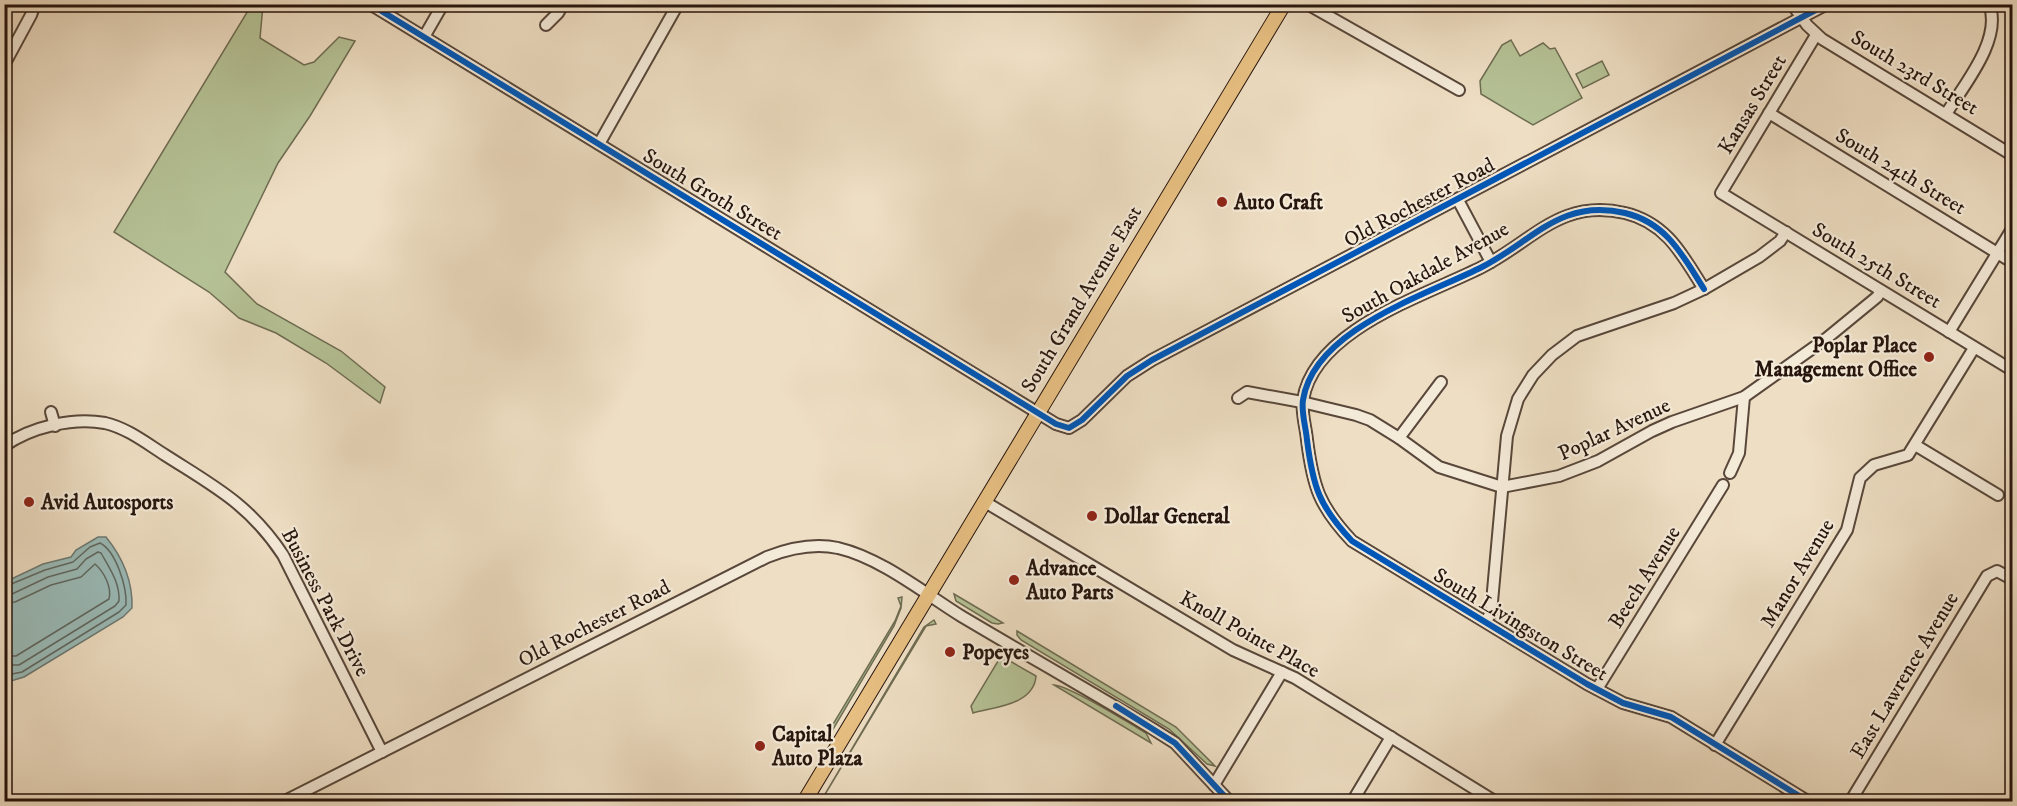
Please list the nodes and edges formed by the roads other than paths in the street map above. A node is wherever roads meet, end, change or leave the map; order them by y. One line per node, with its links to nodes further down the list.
1 (35, 4): 15 (street)
2 (370, 4): 14 (street, South Groth Street)
3 (443, 4): 14 (street)
4 (563, 4): 12 (street)
5 (678, 4): 19 (street)
6 (1284, 4): 38 (main road, South Grand Avenue East)
7 (1307, 4): 16 (street)
8 (1792, 4): 11 (street, South 23rd Street)
9 (1827, 4): 11 (street, Old Rochester Road)
10 (1990, 7): 18 (street)
11 (1802, 17): 13 (street, South 23rd Street); 22 (street, Old Rochester Road)
12 (546, 26)
13 (1816, 35): 17 (street, Kansas Street); 18 (street, South 23rd Street)
14 (424, 37): 19 (street, South Groth Street)
15 (4, 65)
16 (1459, 90)
17 (1769, 113): 21 (street, Kansas Street); 25 (street, South 24th Street)
18 (1946, 114): 20 (street, South 23rd Street)
19 (599, 144): 38 (street, South Groth Street)
20 (2013, 155)
21 (1721, 192): 24 (street, South 25th Street)
22 (1458, 200): 26 (street); 38 (street, Old Rochester Road)
23 (2013, 229): 25 (street)
24 (1786, 232): 28 (street); 29 (street, South 25th Street)
25 (1998, 253): 27 (street, South 24th Street); 30 (street)
26 (1491, 261): 28 (street, South Oakdale Avenue); 36 (street, South Oakdale Avenue)
27 (2013, 262)
28 (1704, 289): 45 (street)
29 (1881, 291): 30 (street, South 25th Street); 35 (street, Poplar Avenue)
30 (1949, 332): 31 (street, South 25th Street)
31 (1974, 348): 32 (street, South 25th Street); 41 (street, Manor Avenue)
32 (2013, 370)
33 (1441, 382): 40 (street)
34 (1238, 398): 36 (street, Poplar Avenue)
35 (1744, 398): 43 (street); 45 (street, Poplar Avenue)
36 (1302, 402): 40 (street, Poplar Avenue); 50 (street, South Livingston Street)
37 (51, 412): 39 (street)
38 (1038, 412): 47 (main road, South Grand Avenue East)
39 (55, 426): 42 (street, Business Park Drive); 55 (street, Business Park Drive)
40 (1399, 438): 45 (street, Poplar Avenue)
41 (1915, 445): 46 (street); 54 (street, Manor Avenue)
42 (4, 446)
43 (1730, 473)
44 (1723, 485): 52 (street, Beech Avenue)
45 (1502, 487): 50 (street)
46 (1998, 495)
47 (985, 502): 49 (main road, South Grand Avenue East); 51 (street, Knoll Pointe Place)
48 (2013, 579): 63 (street, East Lawrence Avenue)
49 (928, 596): 55 (street, Old Rochester Road); 56 (street, Old Rochester Road); 58 (main road, South Grand Avenue East)
50 (1486, 621): 52 (street, South Livingston Street)
51 (1282, 672): 53 (street, Knoll Pointe Place); 56 (street)
52 (1597, 689): 54 (street, South Livingston Street)
53 (1391, 737): 60 (street); 61 (street, Knoll Pointe Place)
54 (1715, 745): 62 (street, South Livingston Street)
55 (382, 752): 57 (street, Old Rochester Road)
56 (1214, 785): 59 (street, Old Rochester Road)
57 (283, 801)
58 (804, 801)
59 (1230, 801)
60 (1352, 801)
61 (1496, 801)
62 (1809, 801)
63 (1850, 801)

